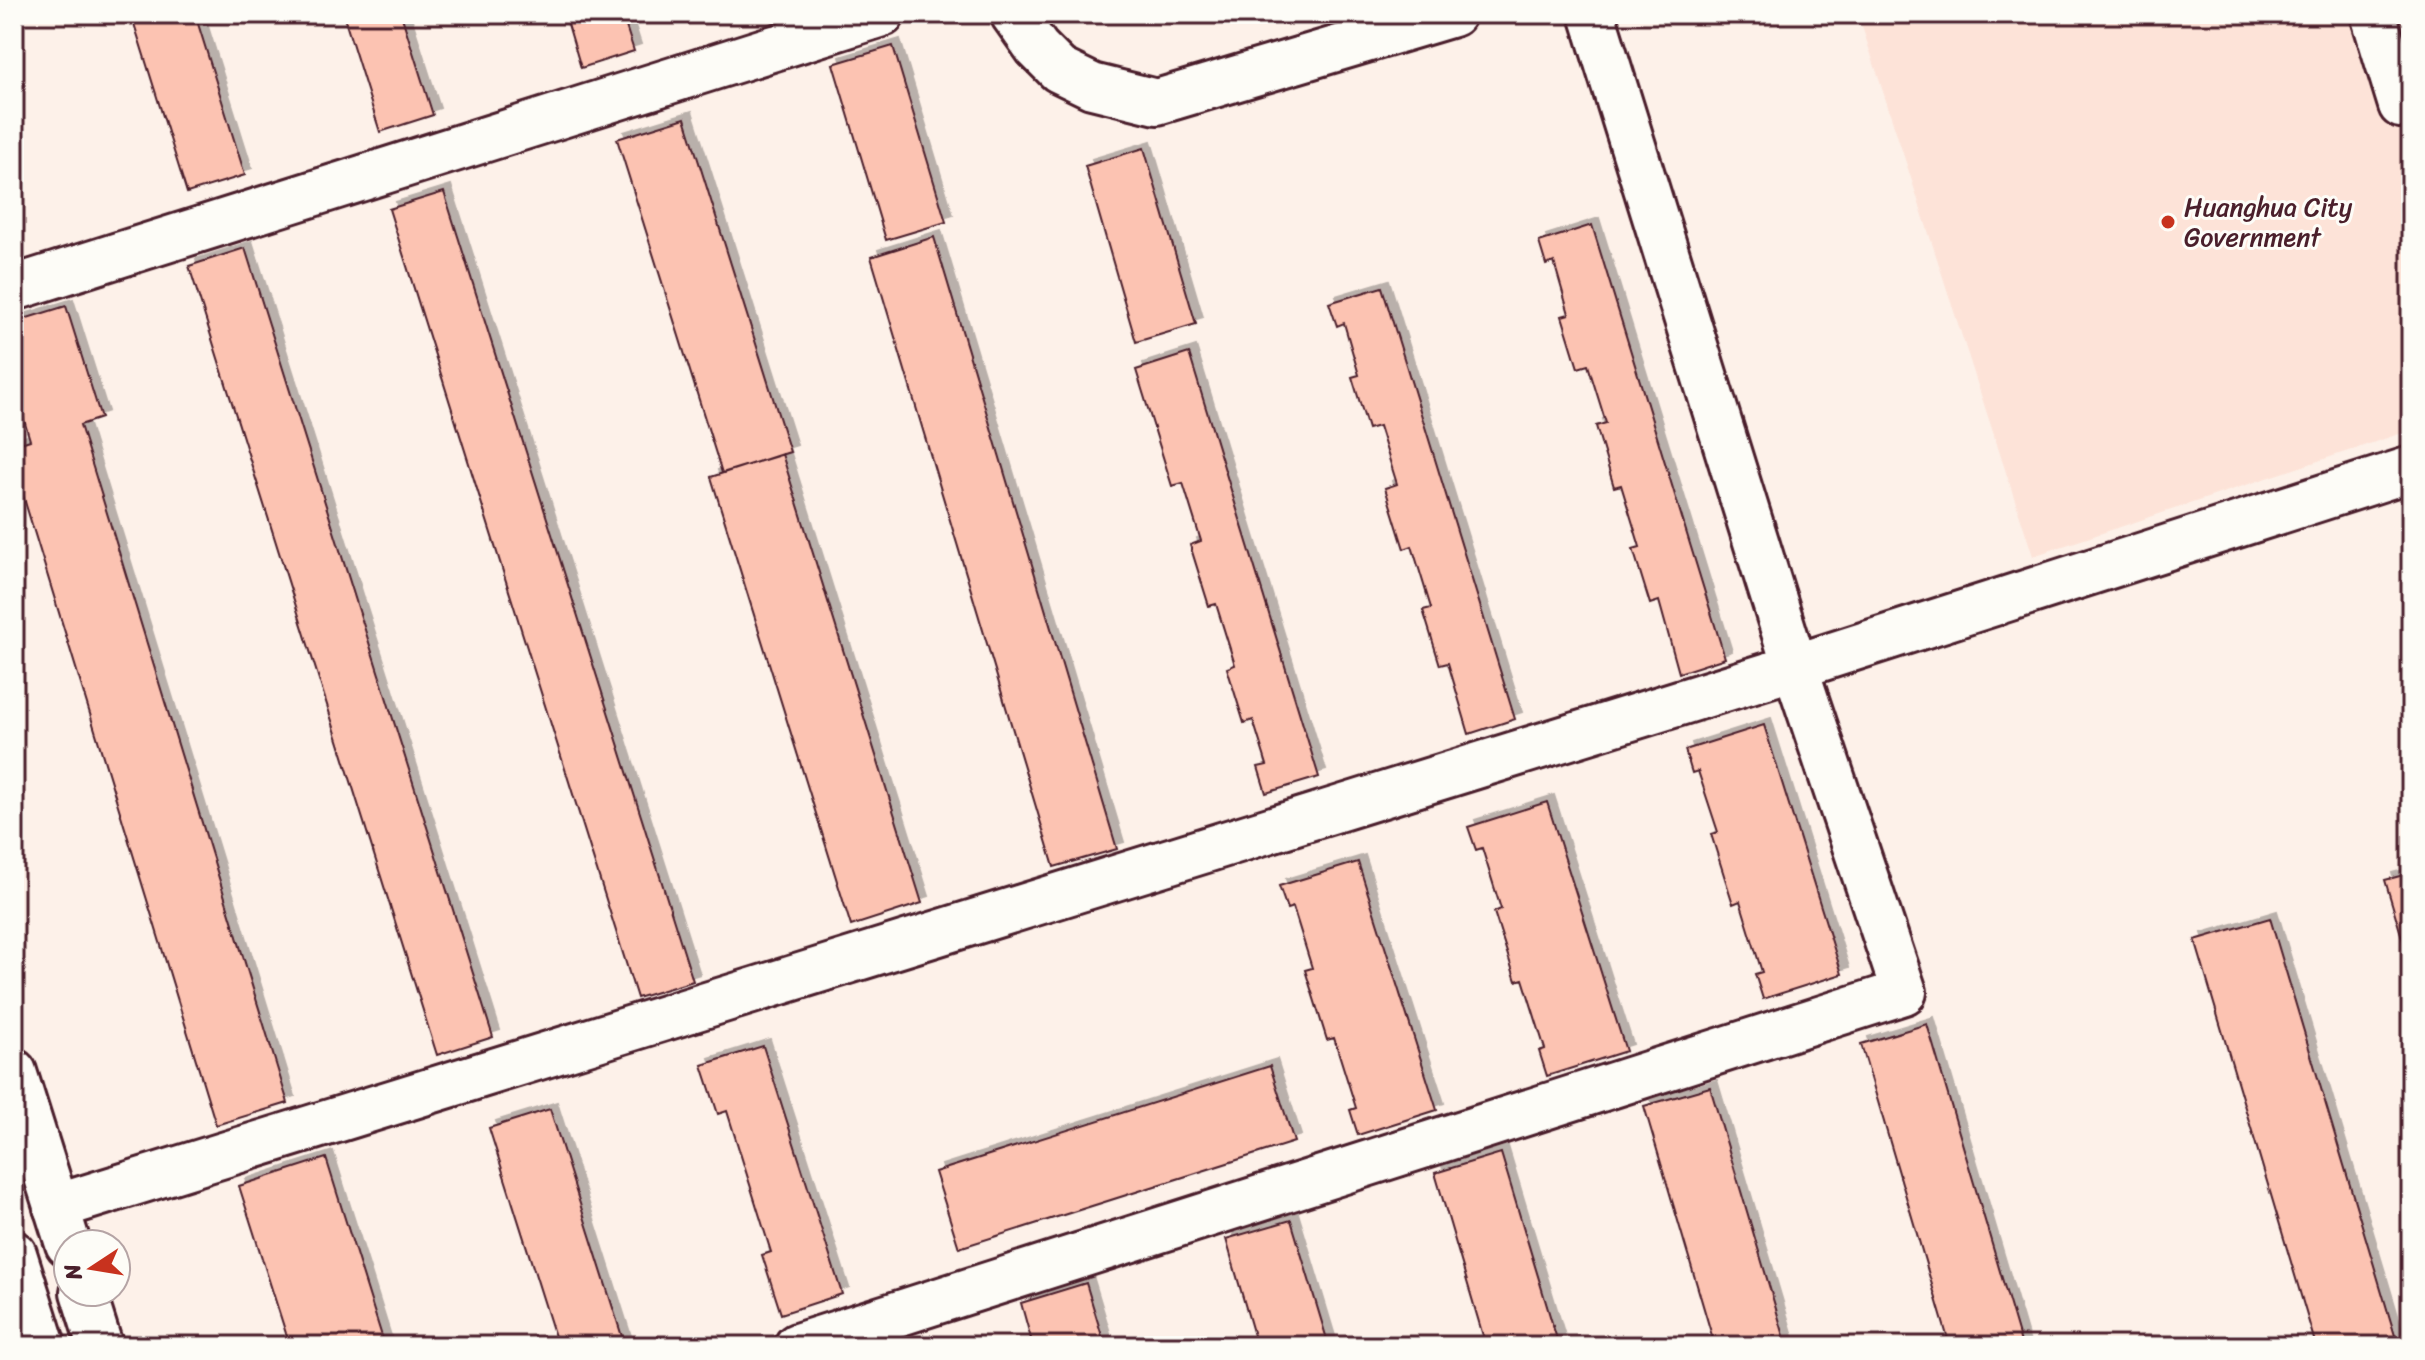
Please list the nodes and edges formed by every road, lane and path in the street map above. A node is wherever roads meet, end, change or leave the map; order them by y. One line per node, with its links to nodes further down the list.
1 (882, 14): 7 (street)
2 (1013, 14): 3 (street)
3 (1453, 14)
4 (1592, 14): 9 (street)
5 (2373, 14): 6 (street)
6 (2411, 102)
7 (14, 288)
8 (2411, 469): 9 (street)
9 (1795, 667): 11 (street); 16 (street)
10 (14, 1072): 11 (street)
11 (62, 1226)
12 (14, 1254): 14 (street)
13 (88, 1308): 15 (street)
14 (43, 1346)
15 (100, 1346)
16 (797, 1346)

